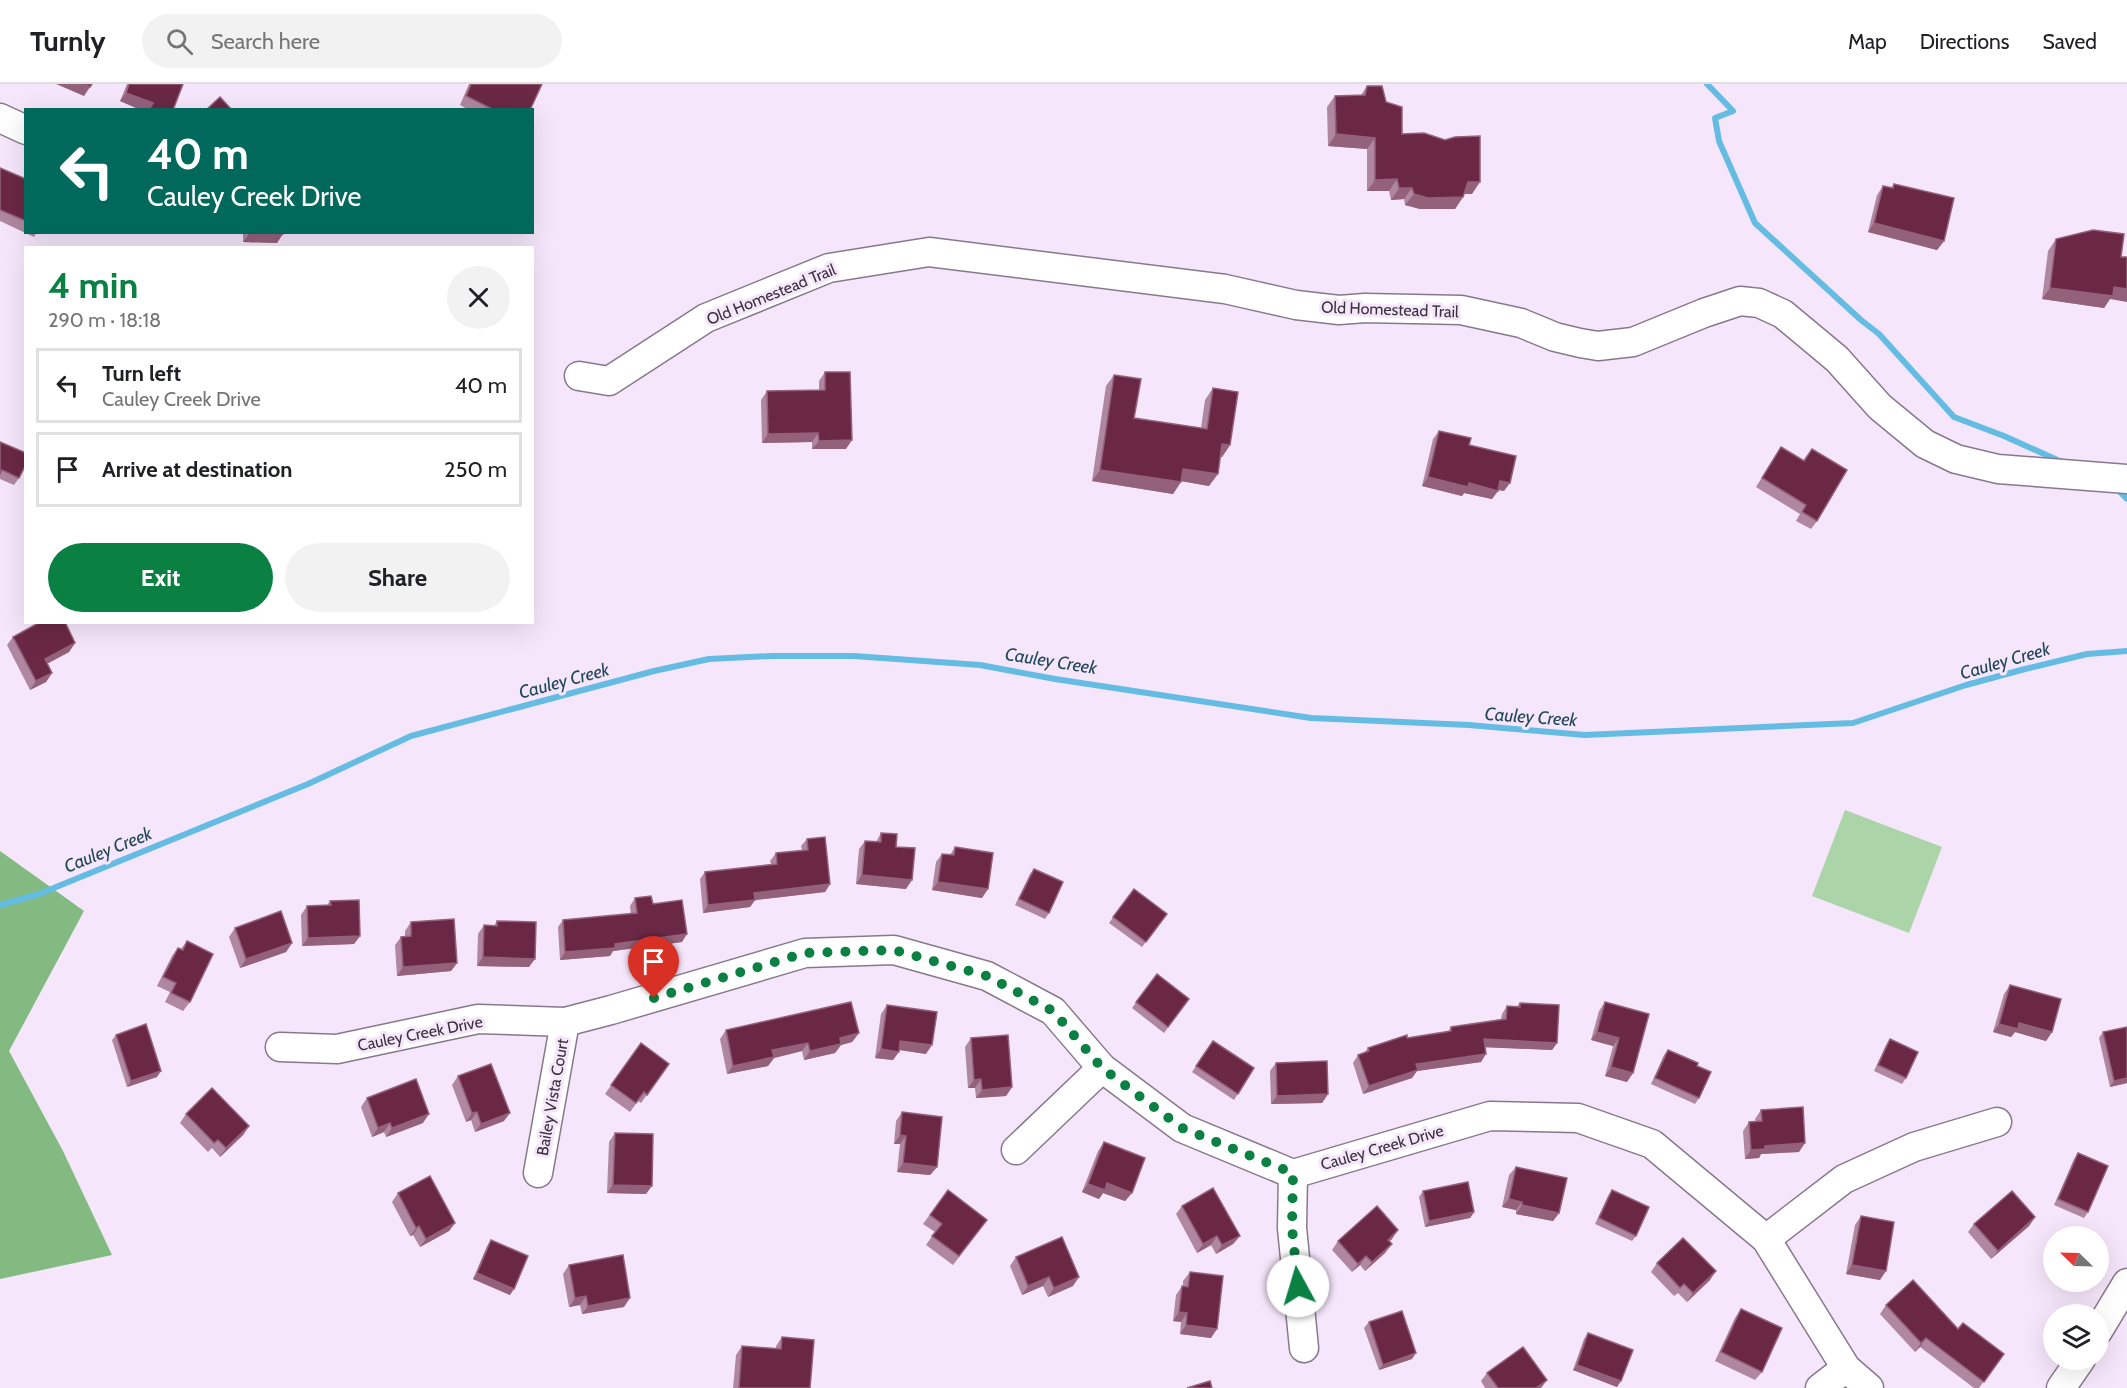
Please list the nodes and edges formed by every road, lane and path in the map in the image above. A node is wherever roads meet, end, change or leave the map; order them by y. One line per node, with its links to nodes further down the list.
1 (0, 118): 2 (street)
2 (24, 129)
3 (579, 376): 4 (street, Old Homestead Trail)
4 (2127, 479)
5 (566, 1022): 6 (street, Cauley Creek Drive); 7 (street, Cauley Creek Drive); 10 (street, Bailey Vista Court)
6 (280, 1047)
7 (1102, 1068): 9 (street); 11 (street, Cauley Creek Drive)
8 (1997, 1122): 12 (street)
9 (1016, 1150)
10 (538, 1173)
11 (1293, 1173): 12 (street, Cauley Creek Drive); 15 (street)
12 (1766, 1239): 16 (street, Cauley Creek Drive)
13 (2127, 1283): 14 (street)
14 (2109, 1313)
15 (1304, 1348)
16 (1846, 1368): 18 (street); 19 (street, Cauley Creek Drive)
17 (2073, 1370): 20 (street)
18 (1820, 1388)
19 (1869, 1388)
20 (2061, 1388)

